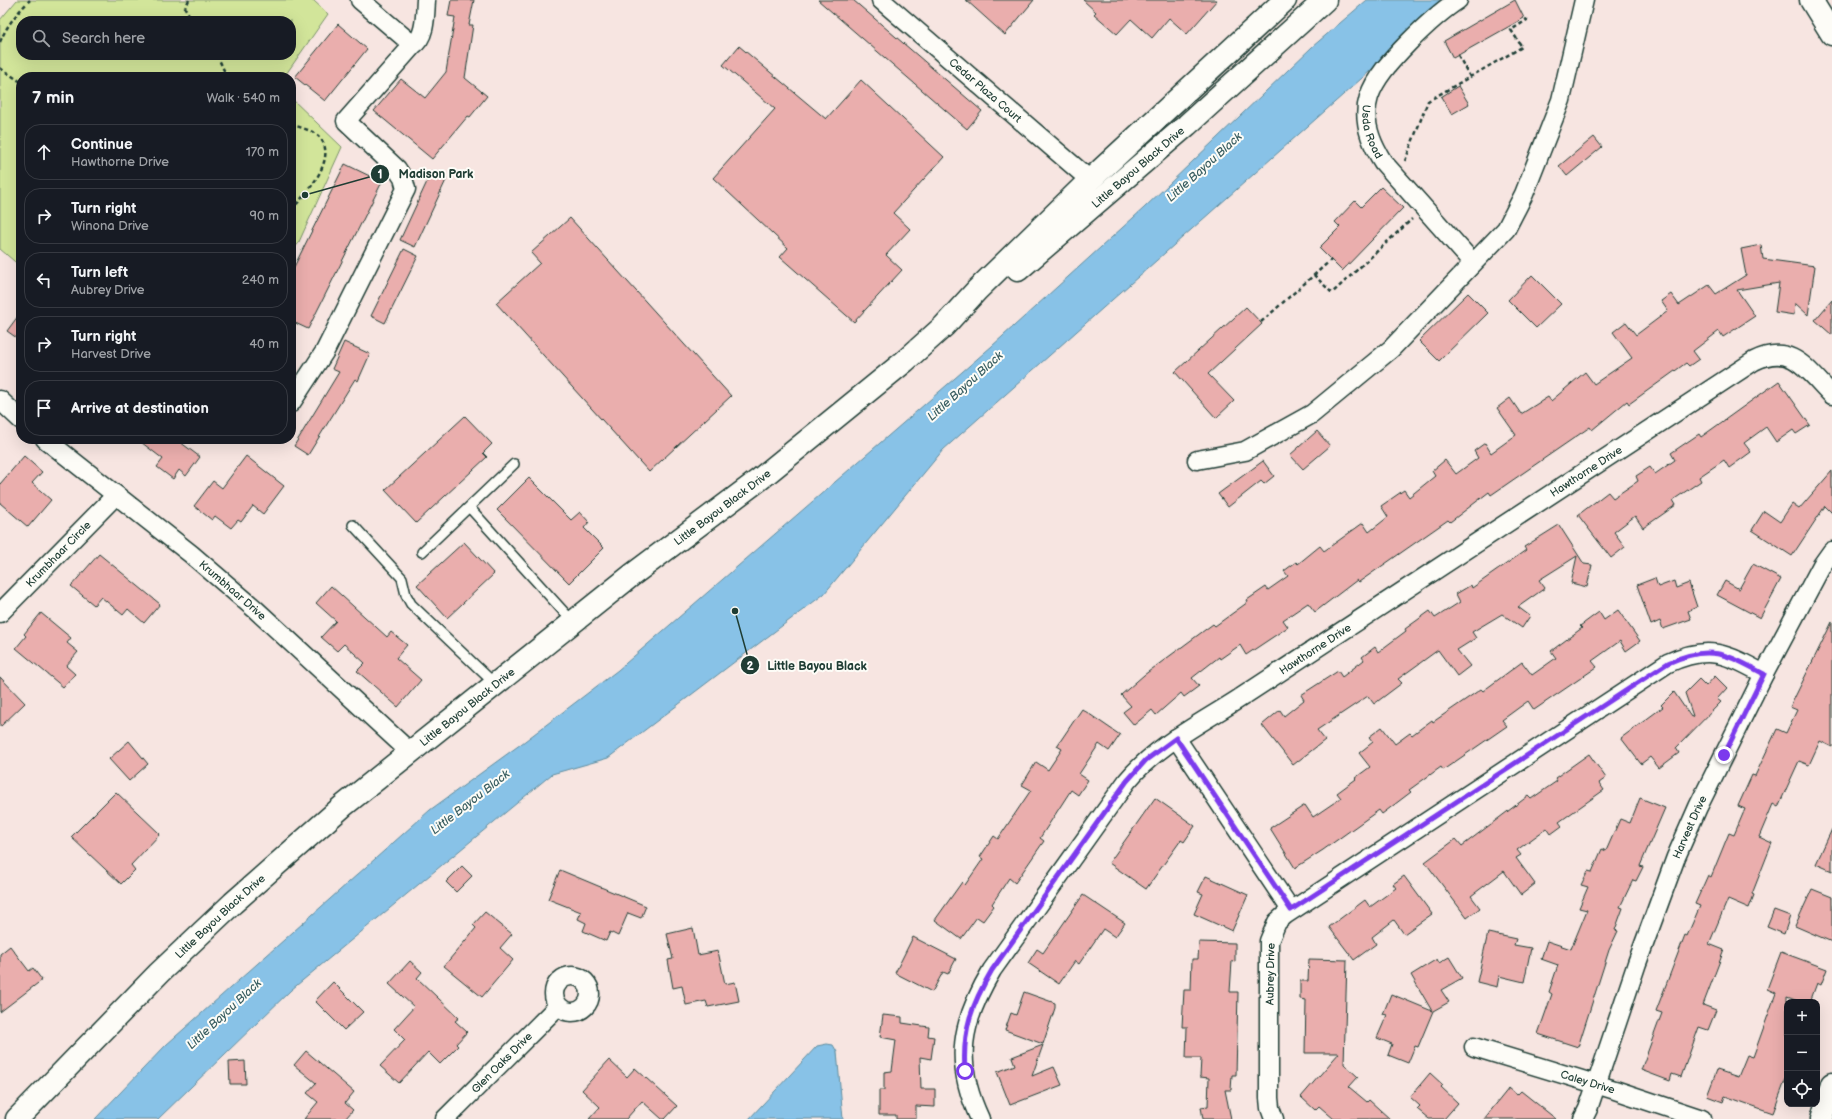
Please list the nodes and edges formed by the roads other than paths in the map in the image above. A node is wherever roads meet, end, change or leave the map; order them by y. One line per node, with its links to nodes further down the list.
1 (360, 0): 10 (street)
2 (426, 0): 10 (street)
3 (881, 0): 11 (street, Cedar Plaza Court)
4 (1285, 0): 11 (main road, Little Bayou Black Drive)
5 (1325, 0): 13 (main road, Little Bayou Black Drive)
6 (1458, 0): 12 (street, Usda Road)
7 (1584, 0): 12 (street)
8 (1811, 0): 9 (main road)
9 (1832, 34)
10 (413, 46): 15 (street)
11 (1090, 180): 13 (main road, Little Bayou Black Drive)
12 (1473, 263): 19 (street)
13 (944, 326): 27 (main road, Little Bayou Black Drive)
14 (1832, 395): 30 (street, Hawthorne Drive)
15 (296, 396)
16 (0, 400): 17 (street)
17 (16, 415)
18 (51, 444): 21 (street, Krumbhaar Drive)
19 (1197, 460)
20 (514, 464): 22 (lane)
21 (116, 495): 26 (street, Krumbhaar Circle); 31 (street, Krumbhaar Drive)
22 (469, 507): 25 (lane); 27 (lane)
23 (353, 525): 29 (lane)
24 (1832, 551): 28 (street, Harvest Drive)
25 (422, 552)
26 (0, 613)
27 (573, 622): 29 (main road, Little Bayou Black Drive)
28 (1764, 674): 32 (street, Aubrey Drive); 35 (street, Harvest Drive)
29 (495, 684): 31 (main road, Little Bayou Black Drive)
30 (1176, 738): 32 (street); 39 (street, Hawthorne Drive)
31 (410, 752): 37 (main road, Little Bayou Black Drive)
32 (1291, 910): 40 (street, Aubrey Drive)
33 (558, 1006): 38 (street, Glen Oaks Drive)
34 (1474, 1047): 35 (street, Caley Drive)
35 (1597, 1084): 41 (street, Harvest Drive); 42 (street, Caley Drive)
36 (1832, 1084): 43 (main road)
37 (17, 1119)
38 (445, 1119)
39 (980, 1119)
40 (1274, 1119)
41 (1583, 1119)
42 (1702, 1119)
43 (1822, 1119)

